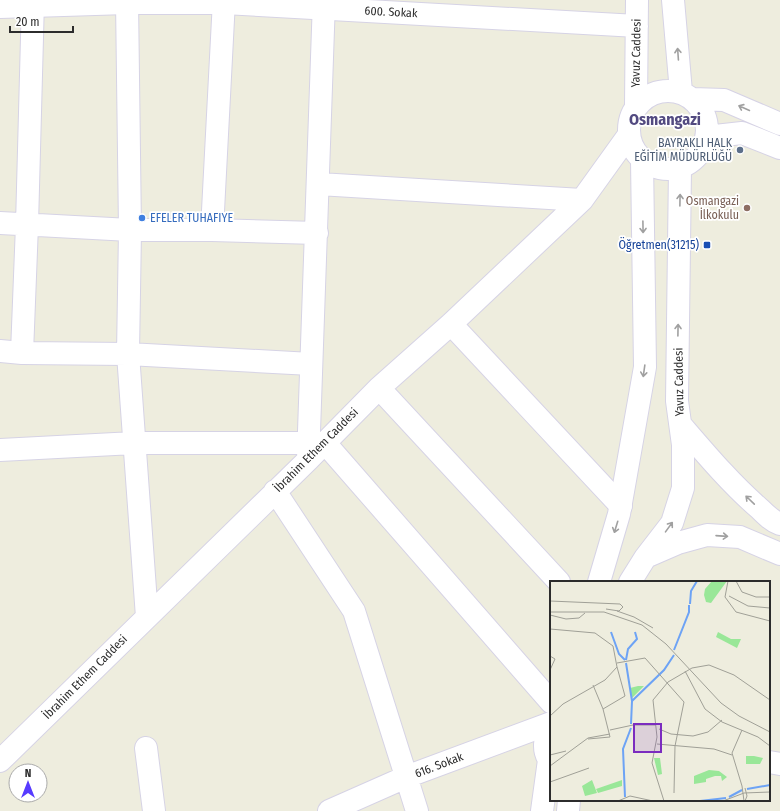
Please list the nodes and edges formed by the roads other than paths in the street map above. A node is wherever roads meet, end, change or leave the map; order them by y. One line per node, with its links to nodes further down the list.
1 (637, 0): 8 (street, Yavuz Caddesi)
2 (672, 0): 9 (street, one-way to 2)
3 (127, 1): 4 (street, 600. Sokak); 5 (street, 600. Sokak); 21 (street)
4 (224, 2): 6 (street, 600. Sokak); 22 (street)
5 (33, 3): 7 (street, 600. Sokak); 20 (street)
6 (324, 4): 8 (street, 600. Sokak); 17 (street)
7 (0, 7)
8 (637, 26): 10 (street, Yavuz Caddesi)
9 (687, 96): 10 (street); 11 (street, one-way to 9); 13 (street)
10 (636, 106): 12 (street)
11 (780, 124)
12 (628, 136): 15 (street); 18 (street, İbrahim Ethem Caddesi)
13 (706, 137): 14 (street); 16 (street)
14 (780, 148)
15 (642, 160): 16 (street); 35 (street, one-way to 35)
16 (680, 168): 30 (street, Yavuz Caddesi, one-way to 16)
17 (319, 184): 18 (street); 23 (street)
18 (582, 200): 24 (street, İbrahim Ethem Caddesi)
19 (0, 223): 20 (street)
20 (27, 225): 21 (street); 26 (street)
21 (130, 230): 22 (street); 27 (street)
22 (212, 230): 23 (street)
23 (317, 233): 28 (street)
24 (451, 324): 29 (street, İbrahim Ethem Caddesi); 35 (street)
25 (0, 351): 26 (street)
26 (22, 353): 27 (street)
27 (128, 354): 28 (street); 31 (street)
28 (311, 364): 32 (street)
29 (379, 388): 32 (street, İbrahim Ethem Caddesi); 39 (street)
30 (680, 424): 36 (street, one-way to 30); 38 (street, Yavuz Caddesi, one-way to 30)
31 (134, 443): 32 (street); 33 (street); 42 (street)
32 (314, 449): 34 (street, İbrahim Ethem Caddesi); 43 (street)
33 (0, 450)
34 (275, 491): 42 (street, İbrahim Ethem Caddesi); 51 (street)
35 (621, 506): 40 (street, one-way to 40)
36 (780, 524)
37 (780, 554): 38 (street, one-way to 37)
38 (645, 558): 41 (street, Yavuz Caddesi)
39 (558, 581)
40 (599, 581)
41 (631, 581)
42 (147, 617): 47 (street, İbrahim Ethem Caddesi)
43 (550, 701)
44 (550, 723): 51 (street, 616. Sokak)
45 (550, 728): 48 (street)
46 (146, 748): 53 (street)
47 (0, 761)
48 (550, 761): 56 (street)
49 (770, 762): 50 (street)
50 (780, 764)
51 (406, 777): 54 (street, 616. Sokak); 55 (street)
52 (569, 801): 57 (street)
53 (154, 811)
54 (329, 811)
55 (417, 811)
56 (542, 811)
57 (568, 811)

